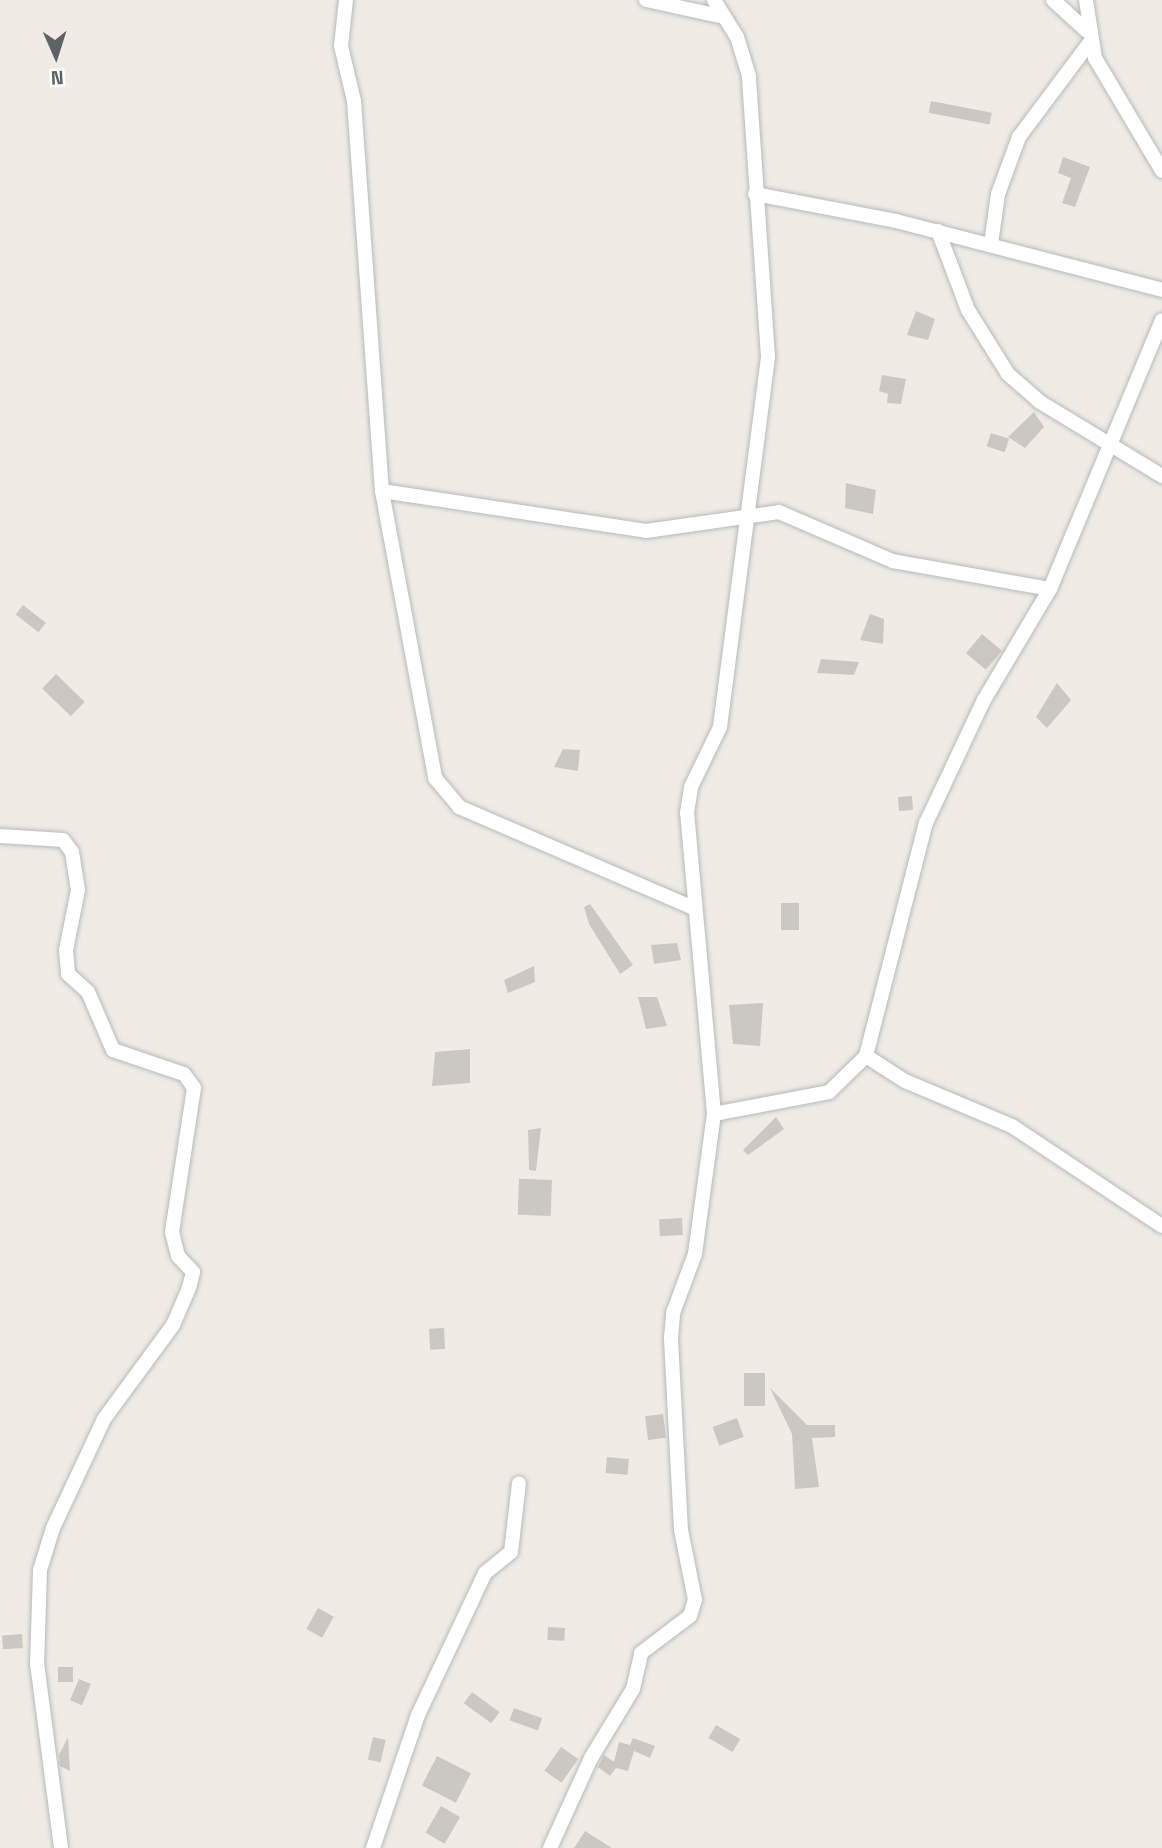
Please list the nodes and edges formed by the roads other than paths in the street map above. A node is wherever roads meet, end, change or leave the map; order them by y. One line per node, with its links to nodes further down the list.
1 (346, 0): 17 (street)
2 (646, 0): 6 (street)
3 (714, 0): 6 (street)
4 (1053, 0): 7 (street)
5 (1086, 0): 7 (street)
6 (720, 16): 9 (street)
7 (1089, 37): 8 (street); 11 (street)
8 (1162, 171)
9 (755, 194): 10 (street); 18 (street)
10 (938, 231): 11 (street); 15 (street)
11 (991, 244): 12 (street)
12 (1162, 290)
13 (1162, 320): 14 (street)
14 (1159, 338): 15 (street)
15 (1112, 441): 16 (street); 19 (street)
16 (1162, 476)
17 (382, 491): 18 (street); 21 (street)
18 (744, 513): 19 (street); 21 (street)
19 (1050, 589): 22 (street)
20 (0, 836): 26 (street)
21 (691, 907): 23 (street)
22 (866, 1056): 23 (street); 24 (street)
23 (714, 1114): 28 (street)
24 (1162, 1226)
25 (519, 1483): 27 (street)
26 (61, 1848)
27 (373, 1848)
28 (550, 1848)

